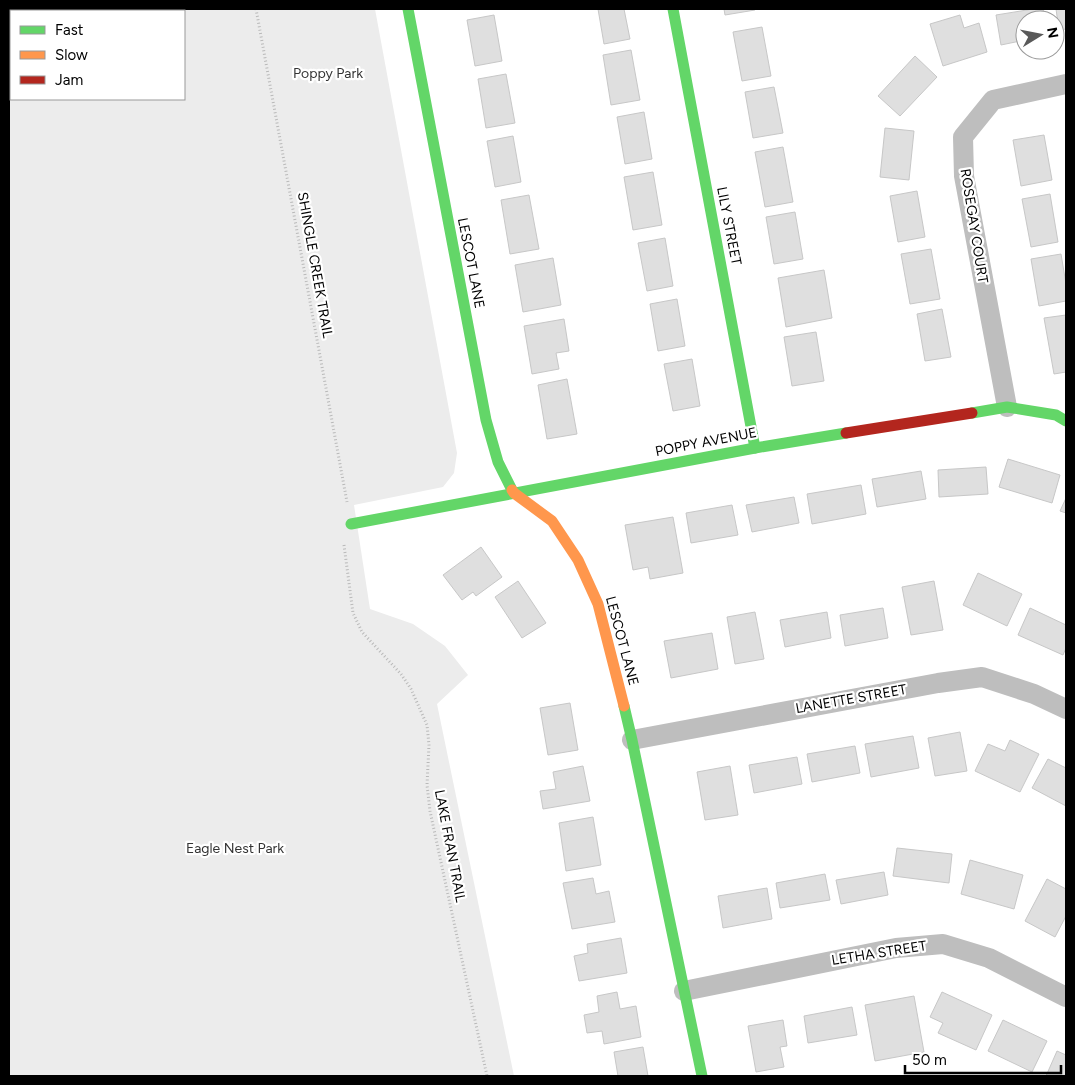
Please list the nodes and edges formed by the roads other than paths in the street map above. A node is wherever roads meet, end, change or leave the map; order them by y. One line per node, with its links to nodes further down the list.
1 (408, 9): 7 (street, LESCOT LANE)
2 (673, 9): 6 (street, LILY STREET)
3 (1066, 84): 4 (street, ROSEGAY COURT)
4 (1006, 407): 5 (street, POPPY AVENUE); 6 (street, POPPY AVENUE)
5 (1066, 421)
6 (755, 448): 7 (street, POPPY AVENUE)
7 (514, 493): 8 (street, POPPY AVENUE); 10 (street, LESCOT LANE)
8 (351, 524)
9 (1066, 710): 10 (street, LANETTE STREET)
10 (632, 740): 11 (street, LESCOT LANE)
11 (684, 990): 12 (street, LETHA STREET); 13 (street, LESCOT LANE)
12 (1066, 996)
13 (702, 1076)

